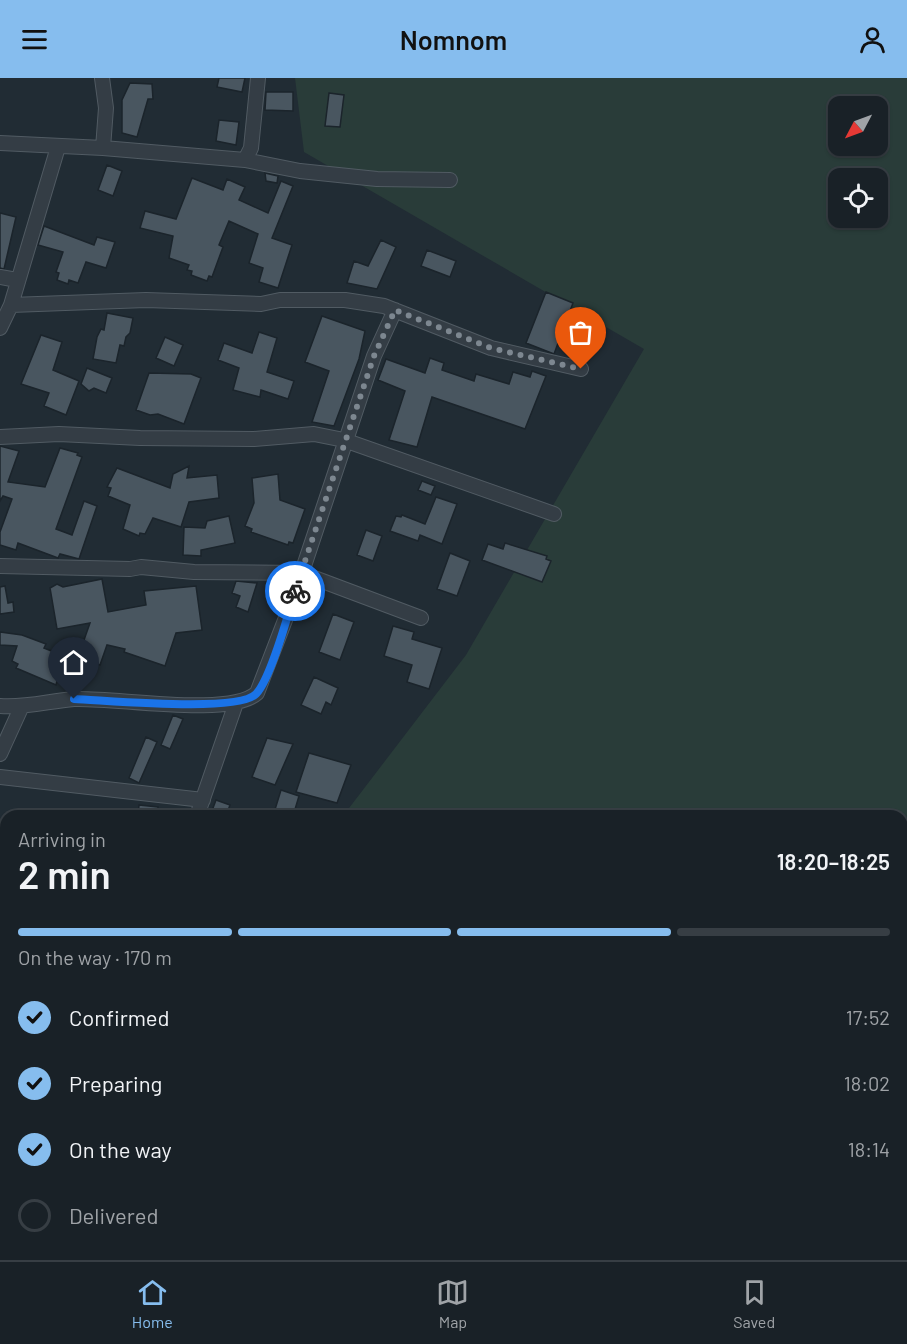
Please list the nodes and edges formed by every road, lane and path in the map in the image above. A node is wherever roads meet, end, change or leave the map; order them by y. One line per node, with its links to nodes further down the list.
1 (102, 78): 5 (street)
2 (258, 78): 6 (street)
3 (0, 143): 4 (street)
4 (58, 147): 5 (street); 9 (street)
5 (103, 148): 6 (street)
6 (245, 160): 7 (street)
7 (450, 180)
8 (0, 277): 9 (street)
9 (17, 280): 10 (street)
10 (11, 305): 11 (street); 12 (street)
11 (395, 310): 13 (street); 15 (street)
12 (0, 328)
13 (581, 369)
14 (0, 437): 15 (street)
15 (344, 440): 16 (street); 18 (street)
16 (554, 514)
17 (0, 566): 18 (street)
18 (301, 573): 19 (street); 20 (street)
19 (422, 618)
20 (236, 703): 22 (street); 25 (street)
21 (0, 706): 22 (street)
22 (21, 708): 23 (street)
23 (0, 754)
24 (0, 777): 25 (street)
25 (203, 800): 26 (street)
26 (199, 810)

